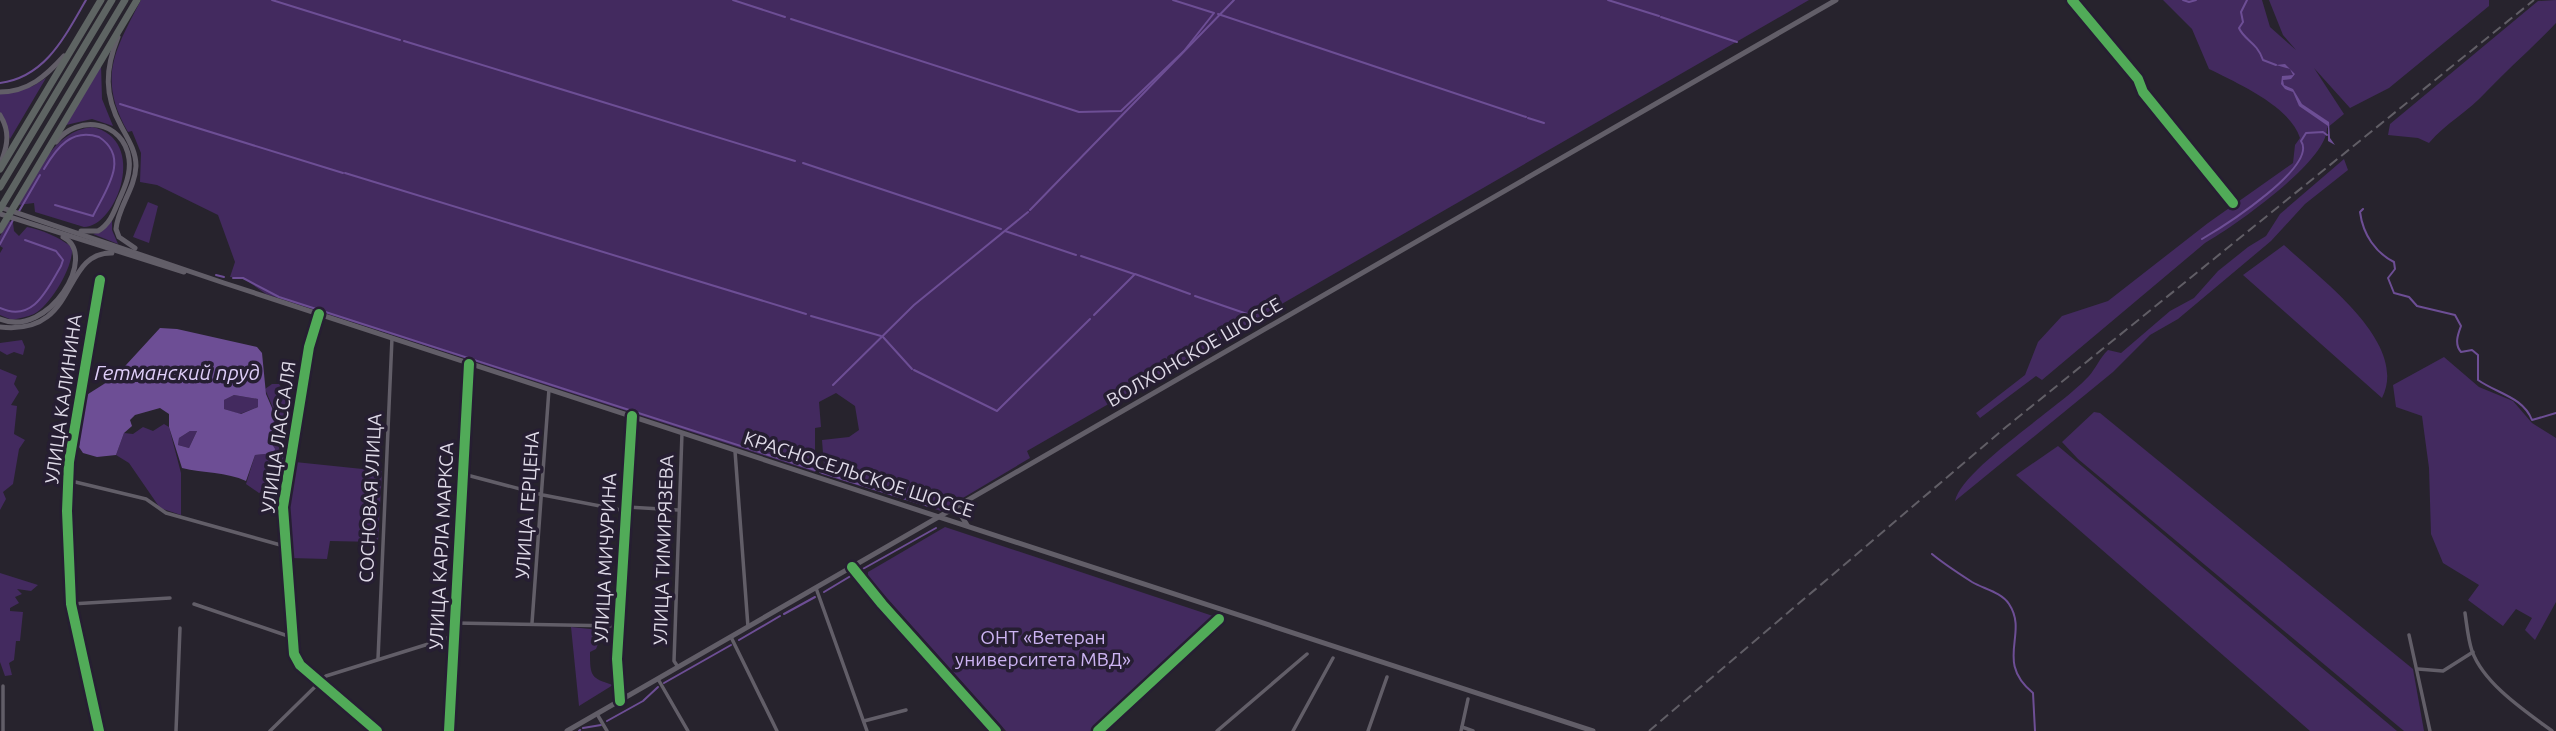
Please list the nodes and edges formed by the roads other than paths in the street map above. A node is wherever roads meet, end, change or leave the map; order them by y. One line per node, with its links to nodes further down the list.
1 (101, 0): 8 (highway)
2 (112, 0): 13 (highway)
3 (125, 0): 15 (highway)
4 (137, 0): 7 (highway)
5 (1836, 0): 36 (main road, ВОЛХОНСКОЕ ШОССЕ)
6 (2072, 0): 14 (street)
7 (123, 24): 11 (highway); 21 (main road)
8 (75, 43): 9 (main road); 12 (highway)
9 (0, 92)
10 (0, 115): 12 (main road)
11 (40, 165): 18 (main road); 19 (highway)
12 (0, 167)
13 (0, 187)
14 (2233, 203)
15 (0, 210): 16 (main road, КРАСНОСЕЛЬСКОЕ ШОССЕ)
16 (32, 221): 17 (main road, КРАСНОСЕЛЬСКОЕ ШОССЕ); 18 (main road, КРАСНОСЕЛЬСКОЕ ШОССЕ)
17 (41, 227): 20 (main road, КРАСНОСЕЛЬСКОЕ ШОССЕ); 25 (main road)
18 (61, 227): 21 (main road, КРАСНОСЕЛЬСКОЕ ШОССЕ)
19 (0, 230)
20 (124, 254): 22 (main road, КРАСНОСЕЛЬСКОЕ ШОССЕ); 26 (main road)
21 (164, 261): 22 (main road, КРАСНОСЕЛЬСКОЕ ШОССЕ)
22 (214, 279): 24 (main road, КРАСНОСЕЛЬСКОЕ ШОССЕ)
23 (100, 280): 34 (street, УЛИЦА КАЛИНИНА)
24 (319, 314): 27 (main road, КРАСНОСЕЛЬСКОЕ ШОССЕ); 41 (street, УЛИЦА ЛАССАЛЯ)
25 (0, 318)
26 (0, 327)
27 (392, 338): 28 (main road, КРАСНОСЕЛЬСКОЕ ШОССЕ); 61 (street, СОСНОВАЯ УЛИЦА)
28 (469, 364): 29 (main road, КРАСНОСЕЛЬСКОЕ ШОССЕ); 33 (street, УЛИЦА КАРЛА МАРКСА)
29 (549, 389): 30 (main road, КРАСНОСЕЛЬСКОЕ ШОССЕ); 35 (street, УЛИЦА ГЕРЦЕНА)
30 (632, 416): 31 (main road, КРАСНОСЕЛЬСКОЕ ШОССЕ); 37 (street, УЛИЦА МИЧУРИНА)
31 (681, 433): 32 (main road, КРАСНОСЕЛЬСКОЕ ШОССЕ); 38 (street, УЛИЦА ТИМИРЯЗЕВА)
32 (735, 451): 39 (main road, КРАСНОСЕЛЬСКОЕ ШОССЕ); 52 (street)
33 (463, 474): 35 (street); 49 (street, УЛИЦА КАРЛА МАРКСА)
34 (67, 480): 41 (street); 45 (street, УЛИЦА КАЛИНИНА)
35 (542, 495): 37 (street); 50 (street, УЛИЦА ГЕРЦЕНА)
36 (965, 503): 39 (main road, ВОЛХОНСКОЕ ШОССЕ); 40 (main road)
37 (626, 509): 38 (street); 51 (street, УЛИЦА МИЧУРИНА)
38 (678, 510): 62 (street, УЛИЦА ТИМИРЯЗЕВА)
39 (941, 517): 40 (main road, КРАСНОСЕЛЬСКОЕ ШОССЕ); 42 (main road, ВОЛХОНСКОЕ ШОССЕ)
40 (968, 526): 91 (main road, КРАСНОСЕЛЬСКОЕ ШОССЕ)
41 (284, 546): 56 (street, УЛИЦА ЛАССАЛЯ)
42 (852, 567): 43 (main road, ВОЛХОНСКОЕ ШОССЕ); 85 (street)
43 (816, 588): 52 (main road, ВОЛХОНСКОЕ ШОССЕ); 72 (street)
44 (170, 598): 45 (street)
45 (71, 604): 75 (street, УЛИЦА КАЛИНИНА)
46 (194, 604): 56 (street)
47 (2465, 613): 58 (street)
48 (1219, 619): 86 (street)
49 (455, 623): 50 (street); 55 (street, УЛИЦА КАРЛА МАРКСА)
50 (532, 623): 51 (street)
51 (619, 625): 69 (street, УЛИЦА МИЧУРИНА)
52 (748, 627): 57 (main road, ВОЛХОНСКОЕ ШОССЕ)
53 (180, 628): 76 (street)
54 (2409, 635): 63 (street)
55 (454, 636): 61 (street); 79 (street, УЛИЦА КАРЛА МАРКСА)
56 (292, 637): 66 (street, УЛИЦА ЛАССАЛЯ)
57 (731, 637): 62 (main road, ВОЛХОНСКОЕ ШОССЕ); 83 (street)
58 (2473, 652): 63 (street); 93 (street)
59 (1307, 654): 87 (street)
60 (1333, 658): 88 (street)
61 (378, 659): 66 (street)
62 (678, 667): 65 (main road, ВОЛХОНСКОЕ ШОССЕ)
63 (2418, 669): 92 (street)
64 (1387, 677): 89 (street)
65 (657, 679): 69 (main road, ВОЛХОНСКОЕ ШОССЕ); 82 (street)
66 (319, 681): 77 (street); 78 (street, УЛИЦА ЛАССАЛЯ)
67 (3, 686): 74 (street)
68 (1468, 699): 73 (street)
69 (620, 701): 71 (main road, ВОЛХОНСКОЕ ШОССЕ)
70 (906, 710): 72 (street)
71 (597, 714): 80 (main road, ВОЛХОНСКОЕ ШОССЕ); 81 (street)
72 (864, 721): 84 (street)
73 (1462, 729): 90 (street)
74 (3, 731)
75 (99, 731)
76 (176, 731)
77 (270, 731)
78 (377, 731)
79 (449, 731)
80 (569, 731)
81 (607, 731)
82 (688, 731)
83 (777, 731)
84 (867, 731)
85 (996, 731)
86 (1098, 731)
87 (1217, 731)
88 (1293, 731)
89 (1368, 731)
90 (1473, 731)
91 (1593, 731)
92 (2430, 731)
93 (2552, 731)

